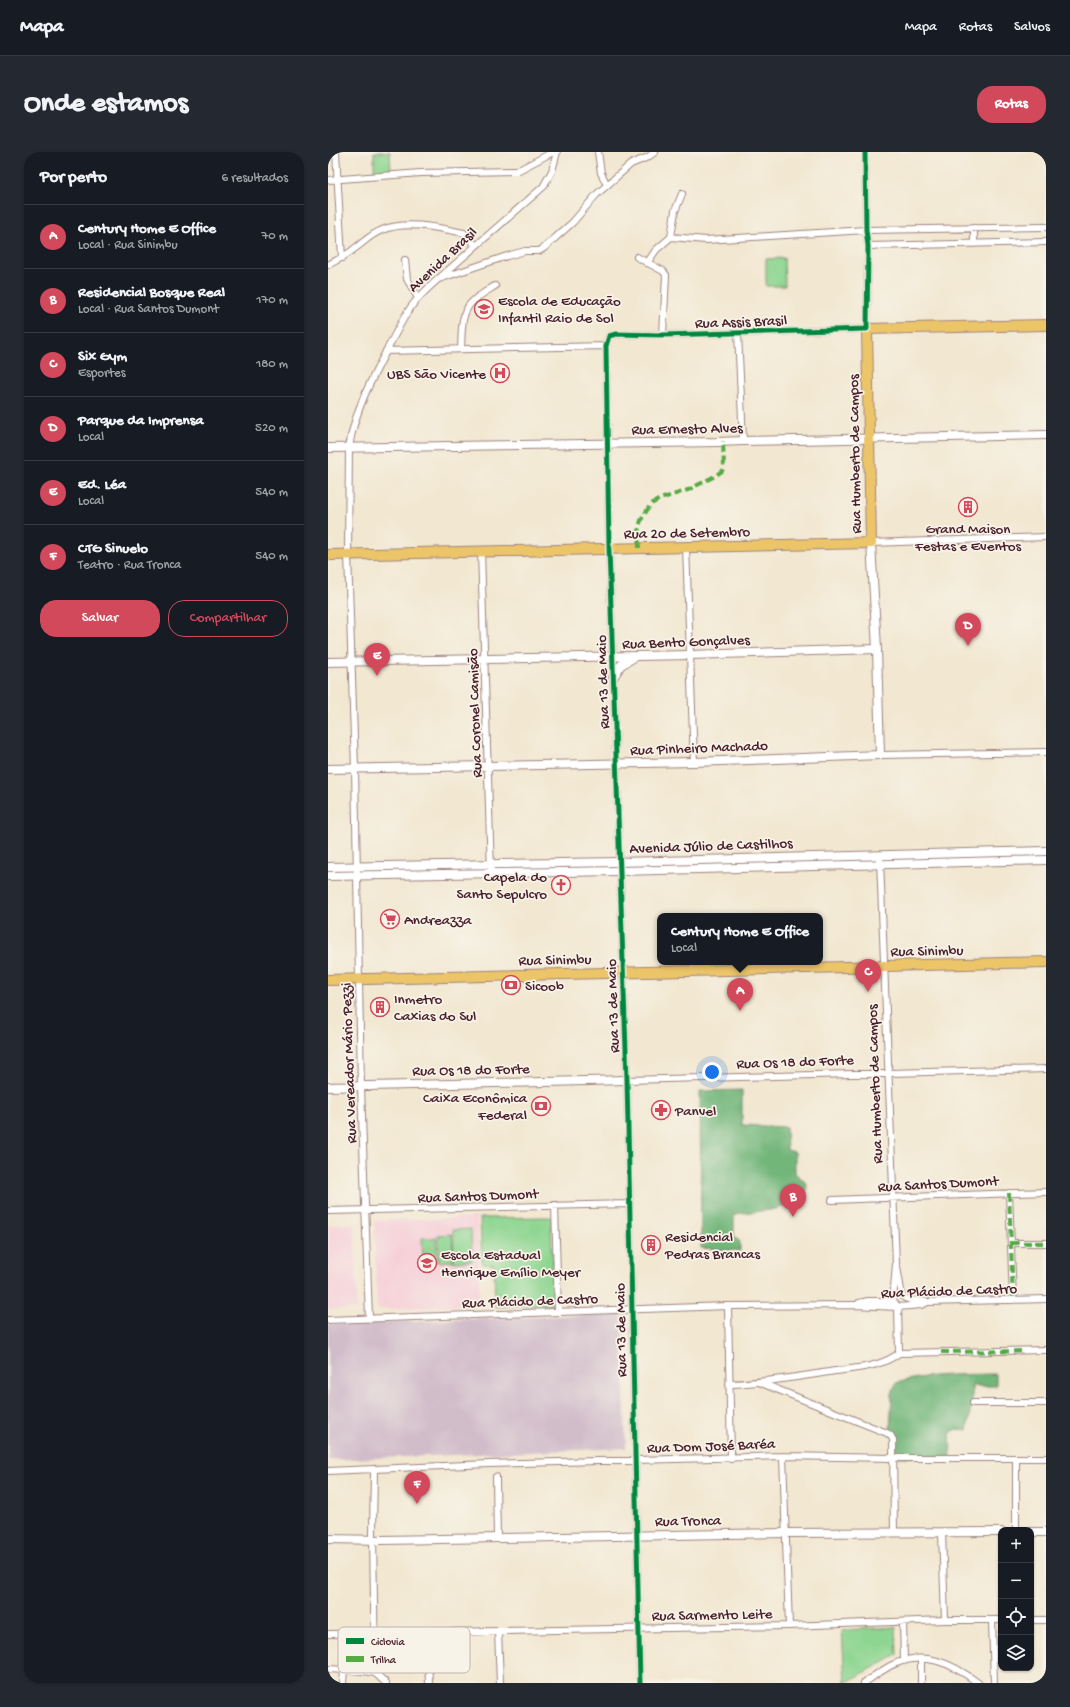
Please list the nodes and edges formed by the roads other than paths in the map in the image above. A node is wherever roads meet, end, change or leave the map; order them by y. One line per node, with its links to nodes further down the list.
1 (336, 152): 8 (street)
2 (554, 152): 8 (street)
3 (557, 152): 17 (street, Avenida Brasil)
4 (598, 152): 9 (street)
5 (655, 152): 9 (street)
6 (865, 152): 13 (street, Rua Humberto de Campos)
7 (328, 180): 8 (street)
8 (336, 180): 19 (street)
9 (607, 185): 24 (street)
10 (682, 194): 14 (street)
11 (1046, 227): 12 (street)
12 (974, 228): 13 (street); 16 (street)
13 (866, 230): 14 (street); 18 (street, Rua Humberto de Campos)
14 (671, 237): 22 (street)
15 (1046, 242): 16 (street)
16 (974, 244): 18 (street)
17 (475, 246): 19 (street); 24 (street, Avenida Brasil)
18 (868, 246): 28 (street, Rua Humberto de Campos)
19 (342, 258): 23 (street)
20 (637, 258): 22 (street)
21 (405, 260): 26 (street)
22 (648, 263): 30 (street)
23 (328, 265)
24 (436, 280): 26 (street, Avenida Brasil)
25 (495, 286): 32 (street)
26 (418, 298): 33 (street, Avenida Brasil)
27 (1046, 325): 28 (main road, Rua Assis Brasil)
28 (867, 329): 29 (street, Rua Assis Brasil); 35 (main road, Rua Humberto de Campos)
29 (738, 333): 30 (street, Rua Assis Brasil); 36 (street)
30 (663, 335): 31 (street, Rua Assis Brasil)
31 (606, 346): 32 (street); 37 (street, Rua 13 de Maio)
32 (461, 350): 33 (street)
33 (386, 351): 38 (street, Avenida Brasil)
34 (1046, 435): 35 (street, Rua Ernesto Alves)
35 (869, 438): 36 (street, Rua Ernesto Alves); 41 (main road, Rua Humberto de Campos)
36 (743, 441): 37 (street, Rua Ernesto Alves)
37 (607, 444): 38 (street, Rua Ernesto Alves); 44 (street, Rua 13 de Maio)
38 (349, 447): 39 (street, Rua Ernesto Alves); 45 (street, Rua Vereador Mário Pezzi)
39 (328, 448)
40 (1046, 537): 41 (street, Rua 20 de Setembro)
41 (872, 542): 42 (main road, Rua 20 de Setembro); 47 (street, Rua Humberto de Campos)
42 (686, 547): 44 (main road, Rua 20 de Setembro); 48 (street)
43 (481, 551): 44 (main road, Rua 20 de Setembro); 45 (main road, Rua 20 de Setembro); 51 (street, Rua Coronel Camisão)
44 (609, 553): 50 (street, Rua 13 de Maio)
45 (348, 554): 46 (main road, Rua 20 de Setembro); 53 (street, Rua Vereador Mário Pezzi)
46 (328, 555)
47 (878, 649): 48 (street, Rua Bento Gonçalves); 56 (street, Rua Humberto de Campos)
48 (690, 655): 49 (street, Rua Bento Gonçalves); 57 (street)
49 (637, 656): 50 (street, Rua Bento Gonçalves); 54 (street)
50 (613, 657): 51 (street, Rua Bento Gonçalves); 54 (street, Rua 13 de Maio)
51 (485, 659): 53 (street, Rua Bento Gonçalves); 59 (street, Rua Coronel Camisão)
52 (328, 662): 53 (street, Rua Bento Gonçalves)
53 (351, 662): 60 (street, Rua Vereador Mário Pezzi)
54 (613, 678): 58 (street, Rua 13 de Maio)
55 (1046, 752): 56 (street, Rua Pinheiro Machado)
56 (880, 755): 57 (street, Rua Pinheiro Machado)
57 (694, 762): 58 (street, Rua Pinheiro Machado)
58 (616, 763): 59 (street, Rua Pinheiro Machado); 65 (street, Rua 13 de Maio)
59 (488, 766): 60 (street, Rua Pinheiro Machado); 70 (street, Rua Coronel Camisão)
60 (355, 768): 61 (street, Rua Pinheiro Machado); 74 (street, Rua Vereador Mário Pezzi)
61 (328, 769)
62 (1046, 851): 63 (street, Avenida Júlio de Castilhos)
63 (880, 854): 65 (street, Avenida Júlio de Castilhos); 71 (street, Rua Humberto de Campos)
64 (1046, 860): 71 (street, Avenida Júlio de Castilhos)
65 (620, 862): 68 (street, Avenida Júlio de Castilhos); 78 (street, Rua 13 de Maio)
66 (527, 863): 67 (street, Avenida Júlio de Castilhos); 70 (street, Avenida Júlio de Castilhos); 80 (street)
67 (554, 863): 68 (street, Avenida Júlio de Castilhos); 76 (street)
68 (584, 863): 77 (street)
69 (453, 864): 70 (street, Avenida Júlio de Castilhos); 73 (street, Avenida Júlio de Castilhos); 82 (street)
70 (491, 864): 79 (street, Rua Coronel Camisão)
71 (880, 864): 78 (street, Avenida Júlio de Castilhos); 87 (street, Rua Humberto de Campos)
72 (394, 865): 73 (street, Avenida Júlio de Castilhos); 74 (street, Avenida Júlio de Castilhos); 84 (street)
73 (425, 865): 81 (street)
74 (356, 866): 75 (street, Avenida Júlio de Castilhos); 83 (street, Rua Vereador Mário Pezzi)
75 (328, 867)
76 (554, 872): 77 (street, Avenida Júlio de Castilhos); 80 (street, Avenida Júlio de Castilhos)
77 (585, 872): 78 (street, Avenida Júlio de Castilhos)
78 (620, 872): 88 (street, Rua 13 de Maio)
79 (491, 873): 80 (street, Avenida Júlio de Castilhos); 82 (street, Avenida Júlio de Castilhos)
80 (527, 873)
81 (425, 874): 82 (street, Avenida Júlio de Castilhos); 84 (street, Avenida Júlio de Castilhos)
82 (454, 874)
83 (356, 875): 84 (street, Avenida Júlio de Castilhos); 85 (street, Avenida Júlio de Castilhos); 89 (street, Rua Vereador Mário Pezzi)
84 (394, 875)
85 (328, 876)
86 (1046, 962): 87 (main road, Rua Sinimbu)
87 (884, 966): 88 (main road, Rua Sinimbu); 92 (street, Rua Humberto de Campos)
88 (623, 972): 89 (main road, Rua Sinimbu); 93 (street, Rua 13 de Maio)
89 (358, 979): 90 (main road, Rua Sinimbu); 95 (street, Rua Vereador Mário Pezzi)
90 (328, 980)
91 (1046, 1069): 92 (street, Rua Os 18 do Forte)
92 (888, 1073): 93 (street, Rua Os 18 do Forte); 98 (street, Rua Humberto de Campos)
93 (627, 1080): 95 (street, Rua Os 18 do Forte); 100 (street, Rua 13 de Maio)
94 (328, 1086): 95 (street, Rua Os 18 do Forte)
95 (361, 1086): 103 (street, Rua Vereador Mário Pezzi)
96 (1046, 1192): 97 (street, Rua Santos Dumont)
97 (1009, 1193): 98 (street, Rua Santos Dumont); 104 (street)
98 (893, 1199): 99 (street, Rua Santos Dumont); 106 (street, Rua Humberto de Campos)
99 (832, 1200)
100 (629, 1204): 101 (street, Rua Santos Dumont); 114 (street, Rua 13 de Maio)
101 (555, 1206): 103 (street, Rua Santos Dumont); 115 (street)
102 (328, 1211): 103 (street, Rua Santos Dumont)
103 (366, 1211): 116 (street, Rua Vereador Mário Pezzi)
104 (1011, 1243): 105 (street); 108 (street)
105 (1046, 1243)
106 (896, 1264): 109 (street, Rua Humberto de Campos); 110 (street, Rua Humberto de Campos)
107 (1046, 1299): 108 (street, Rua Plácido de Castro)
108 (1013, 1300): 110 (street, Rua Plácido de Castro)
109 (893, 1301): 111 (street, Rua Plácido de Castro); 113 (street)
110 (928, 1302): 113 (street, Rua Plácido de Castro)
111 (854, 1305): 112 (street, Rua Plácido de Castro); 113 (street, Rua Plácido de Castro)
112 (728, 1306): 114 (street, Rua Plácido de Castro); 121 (street)
113 (898, 1306): 119 (street)
114 (631, 1309): 115 (street, Rua Plácido de Castro); 129 (street, Rua 13 de Maio)
115 (558, 1312): 116 (street, Rua Plácido de Castro)
116 (369, 1319): 117 (street, Rua Plácido de Castro)
117 (328, 1320)
118 (1046, 1350): 119 (street)
119 (899, 1353): 120 (street)
120 (761, 1383): 121 (street); 125 (street)
121 (729, 1384): 128 (street)
122 (1046, 1403): 123 (street)
123 (973, 1404)
124 (783, 1456): 125 (street, Rua Dom José Baréa); 128 (street, Rua Dom José Baréa); 139 (street)
125 (893, 1458): 126 (street, Rua Dom José Baréa); 134 (street)
126 (1016, 1458): 127 (street, Rua Dom José Baréa); 133 (street)
127 (1046, 1458)
128 (731, 1459): 129 (street, Rua Dom José Baréa)
129 (635, 1460): 130 (street, Rua Dom José Baréa); 140 (street, Rua 13 de Maio)
130 (374, 1470): 131 (street, Rua Dom José Baréa); 143 (street)
131 (328, 1471)
132 (496, 1477): 141 (street)
133 (1016, 1527)
134 (894, 1532): 135 (street, Rua Tronca); 139 (street, Rua Tronca)
135 (942, 1532): 136 (street, Rua Tronca); 144 (street)
136 (998, 1532)
137 (1034, 1532): 138 (street)
138 (1046, 1532)
139 (786, 1533): 140 (street, Rua Tronca); 150 (street)
140 (636, 1535): 141 (street, Rua Tronca); 152 (street, Rua 13 de Maio)
141 (497, 1538): 143 (street, Rua Tronca)
142 (328, 1539): 143 (street, Rua Tronca)
143 (373, 1540): 151 (street)
144 (944, 1620): 145 (street, Rua Sarmento Leite); 149 (street, Rua Sarmento Leite)
145 (992, 1620): 146 (street, Rua Sarmento Leite); 170 (street)
146 (998, 1620)
147 (1034, 1620): 148 (street)
148 (1046, 1620)
149 (903, 1622): 150 (street, Rua Sarmento Leite); 156 (street)
150 (789, 1626): 152 (street, Rua Sarmento Leite)
151 (374, 1627)
152 (639, 1627): 154 (street, Rua Sarmento Leite); 166 (street, Rua 13 de Maio)
153 (470, 1631): 154 (street, Rua Sarmento Leite)
154 (498, 1631): 165 (street)
155 (921, 1659): 156 (street); 168 (street); 169 (street)
156 (904, 1661): 167 (street)
157 (328, 1669): 158 (street)
158 (338, 1670)
159 (344, 1673): 162 (street)
160 (375, 1673): 163 (street)
161 (429, 1673): 164 (street)
162 (343, 1683)
163 (386, 1683)
164 (429, 1683)
165 (500, 1683)
166 (640, 1683)
167 (864, 1683)
168 (921, 1683)
169 (978, 1683)
170 (994, 1683)

